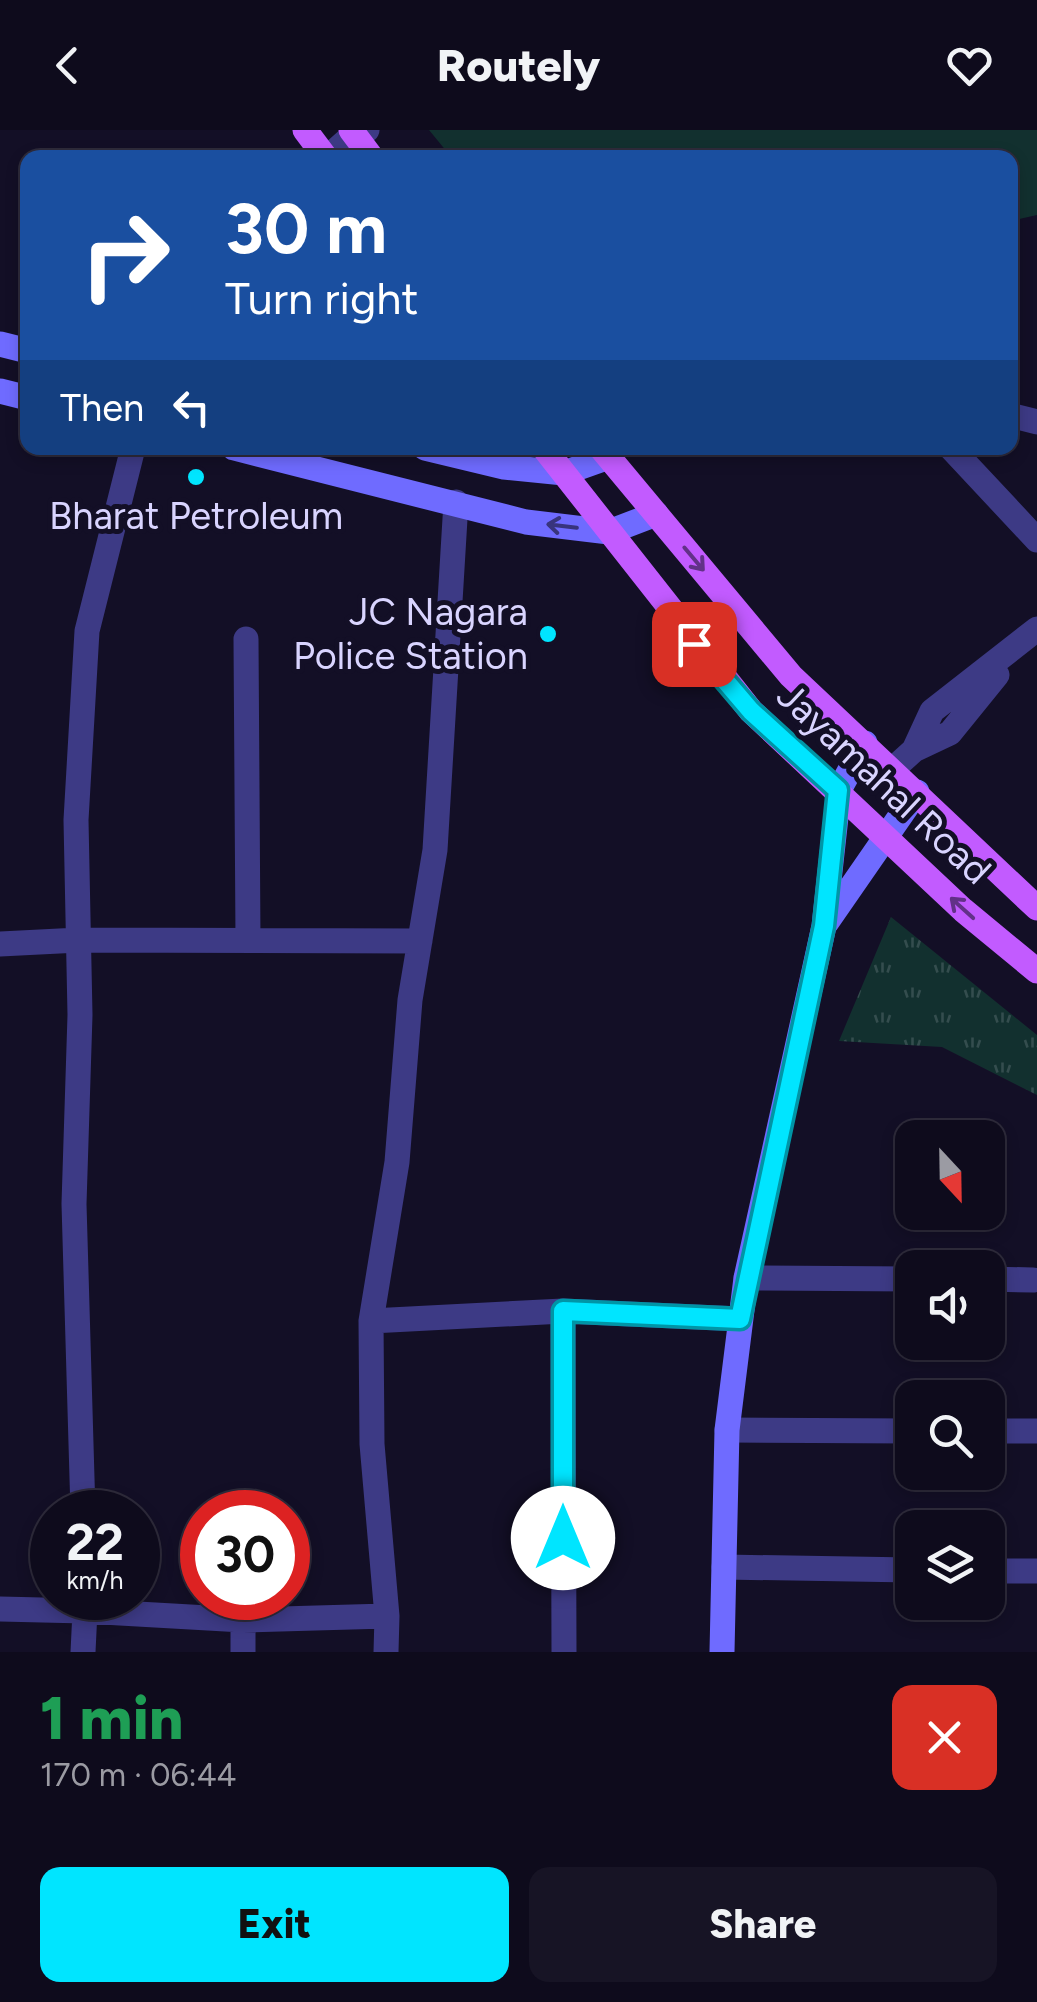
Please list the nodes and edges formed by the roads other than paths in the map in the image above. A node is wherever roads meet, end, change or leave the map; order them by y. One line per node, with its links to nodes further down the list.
1 (357, 131): 2 (street)
2 (335, 150)
3 (131, 455): 25 (street)
4 (263, 455): 11 (street)
5 (454, 455): 10 (street)
6 (550, 455): 10 (main road, Jayamahal Road)
7 (599, 455): 10 (street)
8 (607, 455): 12 (main road, Jayamahal Road)
9 (958, 455): 14 (street)
10 (564, 473): 13 (main road, Jayamahal Road)
11 (456, 502): 13 (street, one-way to 11); 26 (street)
12 (656, 514): 13 (street); 17 (main road, Jayamahal Road, one-way to 17)
13 (609, 532): 19 (main road, Jayamahal Road)
14 (1037, 540)
15 (1030, 636): 18 (street)
16 (246, 639): 24 (street)
17 (866, 743): 18 (main road, Jayamahal Road); 19 (street)
18 (893, 769): 20 (main road, Jayamahal Road)
19 (838, 790): 21 (main road, Jayamahal Road); 23 (street)
20 (916, 792): 21 (street); 22 (main road, Jayamahal Road)
21 (888, 836): 23 (street); 28 (main road, Jayamahal Road, one-way to 21)
22 (1037, 908)
23 (824, 926): 29 (street)
24 (248, 939): 25 (street); 26 (street)
25 (79, 940): 27 (street); 40 (street)
26 (420, 941): 35 (street)
27 (0, 944)
28 (1037, 971)
29 (746, 1278): 30 (street); 34 (street)
30 (895, 1279)
31 (1005, 1279): 32 (street)
32 (1033, 1280)
33 (563, 1311): 34 (street); 35 (street); 54 (street)
34 (740, 1319): 36 (street)
35 (371, 1321): 47 (street)
36 (726, 1430): 37 (street); 41 (street)
37 (895, 1430)
38 (1005, 1431): 39 (street)
39 (1037, 1431)
40 (82, 1490)
41 (724, 1567): 42 (street); 55 (street)
42 (895, 1570)
43 (1005, 1571): 44 (street)
44 (1037, 1572)
45 (30, 1607): 46 (street)
46 (0, 1609)
47 (387, 1616): 48 (street); 53 (street)
48 (310, 1618)
49 (84, 1620): 51 (street)
50 (243, 1620): 52 (street)
51 (83, 1652)
52 (243, 1652)
53 (386, 1652)
54 (564, 1652)
55 (722, 1652)

